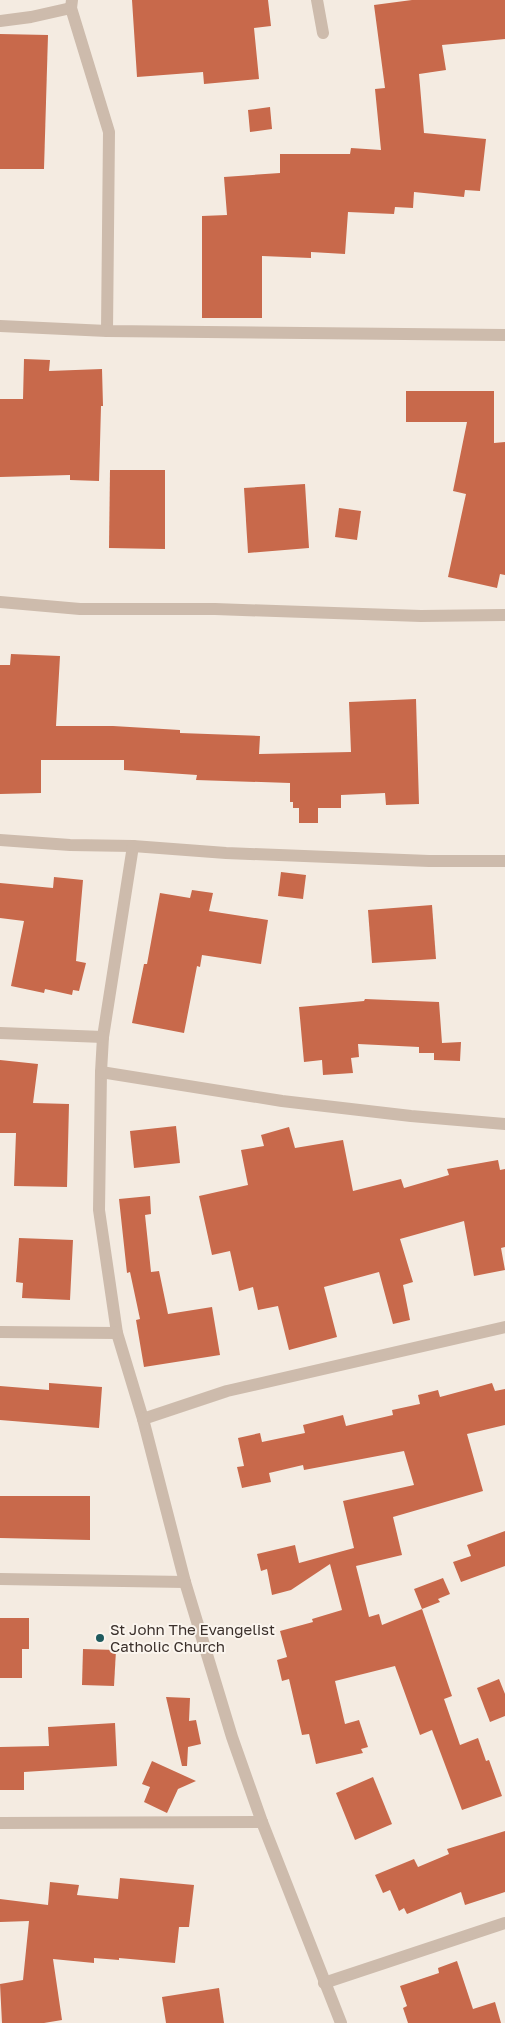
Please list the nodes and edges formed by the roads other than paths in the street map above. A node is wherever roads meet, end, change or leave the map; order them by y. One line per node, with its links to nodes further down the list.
1 (317, 0): 4 (street)
2 (71, 4): 3 (street); 6 (street)
3 (0, 21)
4 (323, 33)
5 (0, 326): 6 (street)
6 (107, 331): 7 (street)
7 (505, 335)
8 (0, 602): 9 (street)
9 (505, 615)
10 (0, 840): 11 (street)
11 (133, 846): 12 (street); 14 (street)
12 (505, 860)
13 (0, 1033): 14 (street)
14 (103, 1038): 15 (street)
15 (101, 1072): 16 (street); 19 (street)
16 (505, 1124)
17 (505, 1327): 20 (street)
18 (0, 1332): 19 (street)
19 (117, 1333): 20 (street)
20 (143, 1419): 22 (street)
21 (0, 1580): 22 (street)
22 (185, 1582): 23 (street)
23 (262, 1822): 24 (street); 26 (street)
24 (0, 1823)
25 (505, 1923): 26 (street)
26 (324, 1983): 27 (street)
27 (341, 2023)

